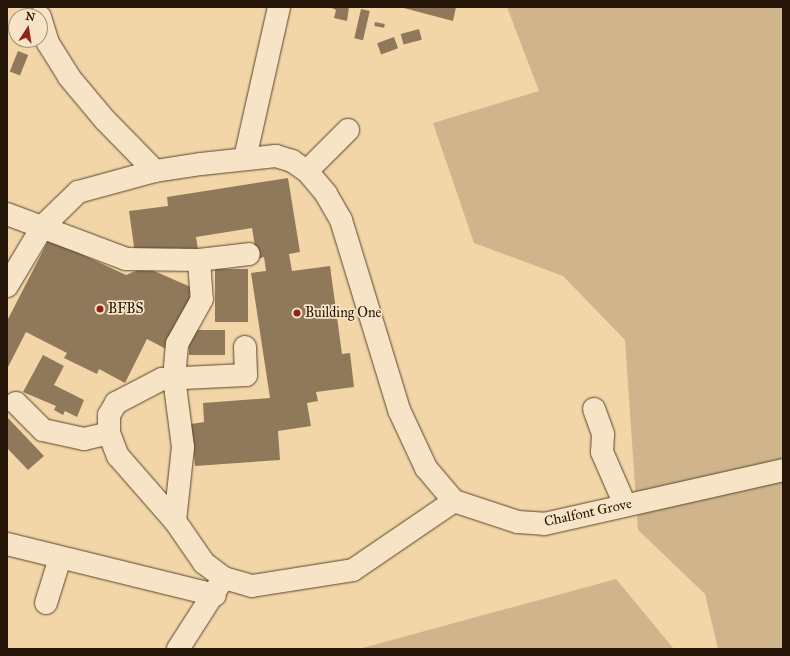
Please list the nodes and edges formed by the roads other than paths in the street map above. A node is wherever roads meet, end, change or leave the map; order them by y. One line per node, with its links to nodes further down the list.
1 (279, 7): 4 (street)
2 (48, 43): 5 (street)
3 (348, 130): 6 (street)
4 (245, 158): 5 (street); 6 (street)
5 (155, 171): 8 (street)
6 (308, 172): 18 (street)
7 (7, 214): 8 (street)
8 (43, 226): 10 (street); 11 (street)
9 (249, 254): 10 (street)
10 (199, 260): 13 (street)
11 (7, 286)
12 (245, 347): 13 (street)
13 (174, 378): 16 (street); 20 (street)
14 (16, 403): 16 (street)
15 (594, 409): 19 (street)
16 (109, 433): 20 (street)
17 (783, 470): 19 (street, Chalfont Grove)
18 (454, 501): 19 (street, Chalfont Grove); 23 (street)
19 (625, 505)
20 (175, 521): 23 (street)
21 (7, 544): 22 (street)
22 (60, 558): 23 (street); 24 (street)
23 (219, 586): 25 (street)
24 (46, 603)
25 (178, 649)

